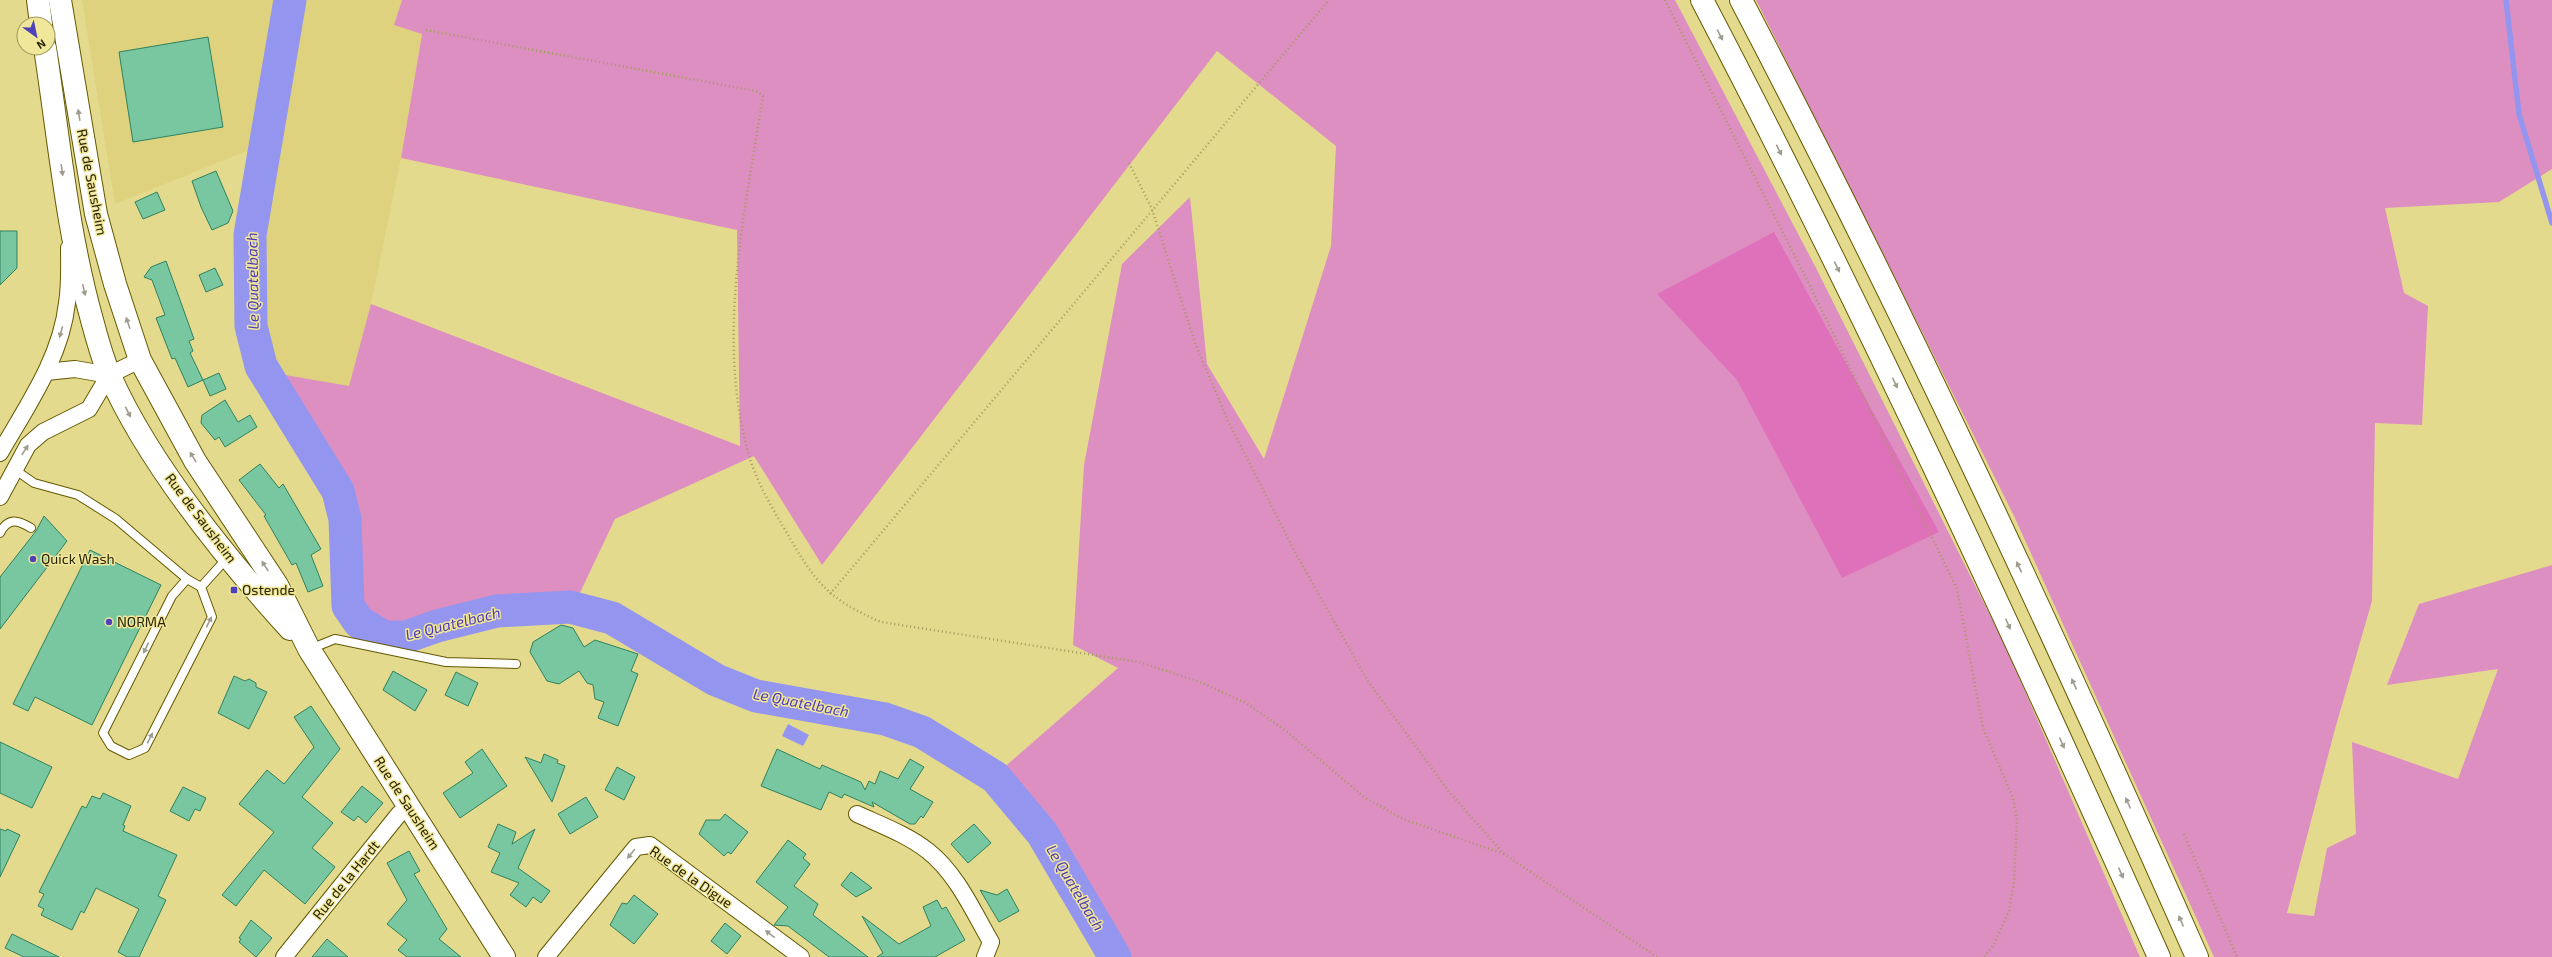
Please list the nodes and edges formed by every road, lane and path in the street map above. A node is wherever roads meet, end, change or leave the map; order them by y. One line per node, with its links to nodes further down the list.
1 (38, 0): 7 (main road)
2 (60, 0): 13 (main road, Rue de Sausheim, one-way to 2)
3 (1329, 0): 11 (path)
4 (1665, 0): 38 (path)
5 (1702, 0): 39 (main road, one-way to 39)
6 (1741, 0): 40 (main road, one-way to 6)
7 (40, 16)
8 (426, 30): 25 (path)
9 (46, 56): 12 (main road, Rue de Sausheim, one-way to 12)
10 (1129, 163): 11 (path)
11 (1152, 209): 25 (path); 31 (path)
12 (70, 224): 14 (street, one-way to 14); 15 (main road, Rue de Sausheim, one-way to 15)
13 (140, 360): 15 (street); 26 (main road, Rue de Sausheim, one-way to 13)
14 (46, 372): 15 (street); 16 (street)
15 (109, 375): 18 (street, one-way to 15); 22 (main road, Rue de Sausheim, one-way to 22)
16 (0, 453)
17 (0, 458): 18 (street)
18 (13, 468): 19 (street); 23 (lane)
19 (0, 497)
20 (31, 528): 21 (lane)
21 (0, 533)
22 (228, 556): 24 (lane); 26 (main road, Rue de Sausheim)
23 (187, 579): 24 (lane); 24 (lane, one-way to 24)
24 (201, 587)
25 (830, 594): 31 (path)
26 (310, 649): 27 (lane); 28 (main road, Rue de Sausheim)
27 (516, 664)
28 (410, 806): 32 (street, Rue de la Hardt); 33 (main road, Rue de Sausheim)
29 (857, 814): 36 (street)
30 (2184, 834): 41 (path)
31 (1504, 854): 37 (path)
32 (284, 957)
33 (504, 957)
34 (546, 957): 35 (street, Rue de la Digue, one-way to 34)
35 (801, 957)
36 (985, 957)
37 (1657, 957)
38 (1984, 957)
39 (2159, 957)
40 (2197, 957)
41 (2237, 957)

